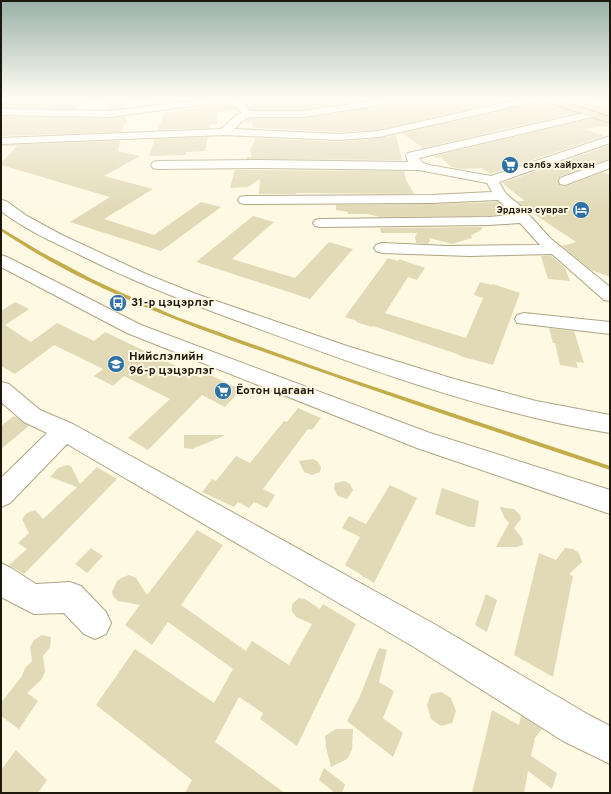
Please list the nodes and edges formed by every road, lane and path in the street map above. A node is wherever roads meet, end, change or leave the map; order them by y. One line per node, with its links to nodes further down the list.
1 (148, 135): 6 (street)
2 (298, 135): 3 (street)
3 (348, 135)
4 (502, 135): 9 (street)
5 (610, 139): 10 (street)
6 (1, 141)
7 (610, 164): 11 (street)
8 (157, 165): 9 (street)
9 (419, 166): 10 (street)
10 (492, 180): 12 (street)
11 (565, 181)
12 (501, 196): 13 (street); 15 (street)
13 (245, 200)
14 (1, 204): 24 (street)
15 (524, 218): 16 (street); 18 (street)
16 (320, 223)
17 (382, 248): 18 (street)
18 (556, 248): 20 (street)
19 (2, 263): 27 (street)
20 (610, 296)
21 (524, 319): 22 (street)
22 (610, 328)
23 (1, 390): 25 (street)
24 (610, 424)
25 (65, 431): 26 (street); 30 (street)
26 (1, 495)
27 (610, 502)
28 (1, 578): 29 (street)
29 (95, 623)
30 (610, 746)

